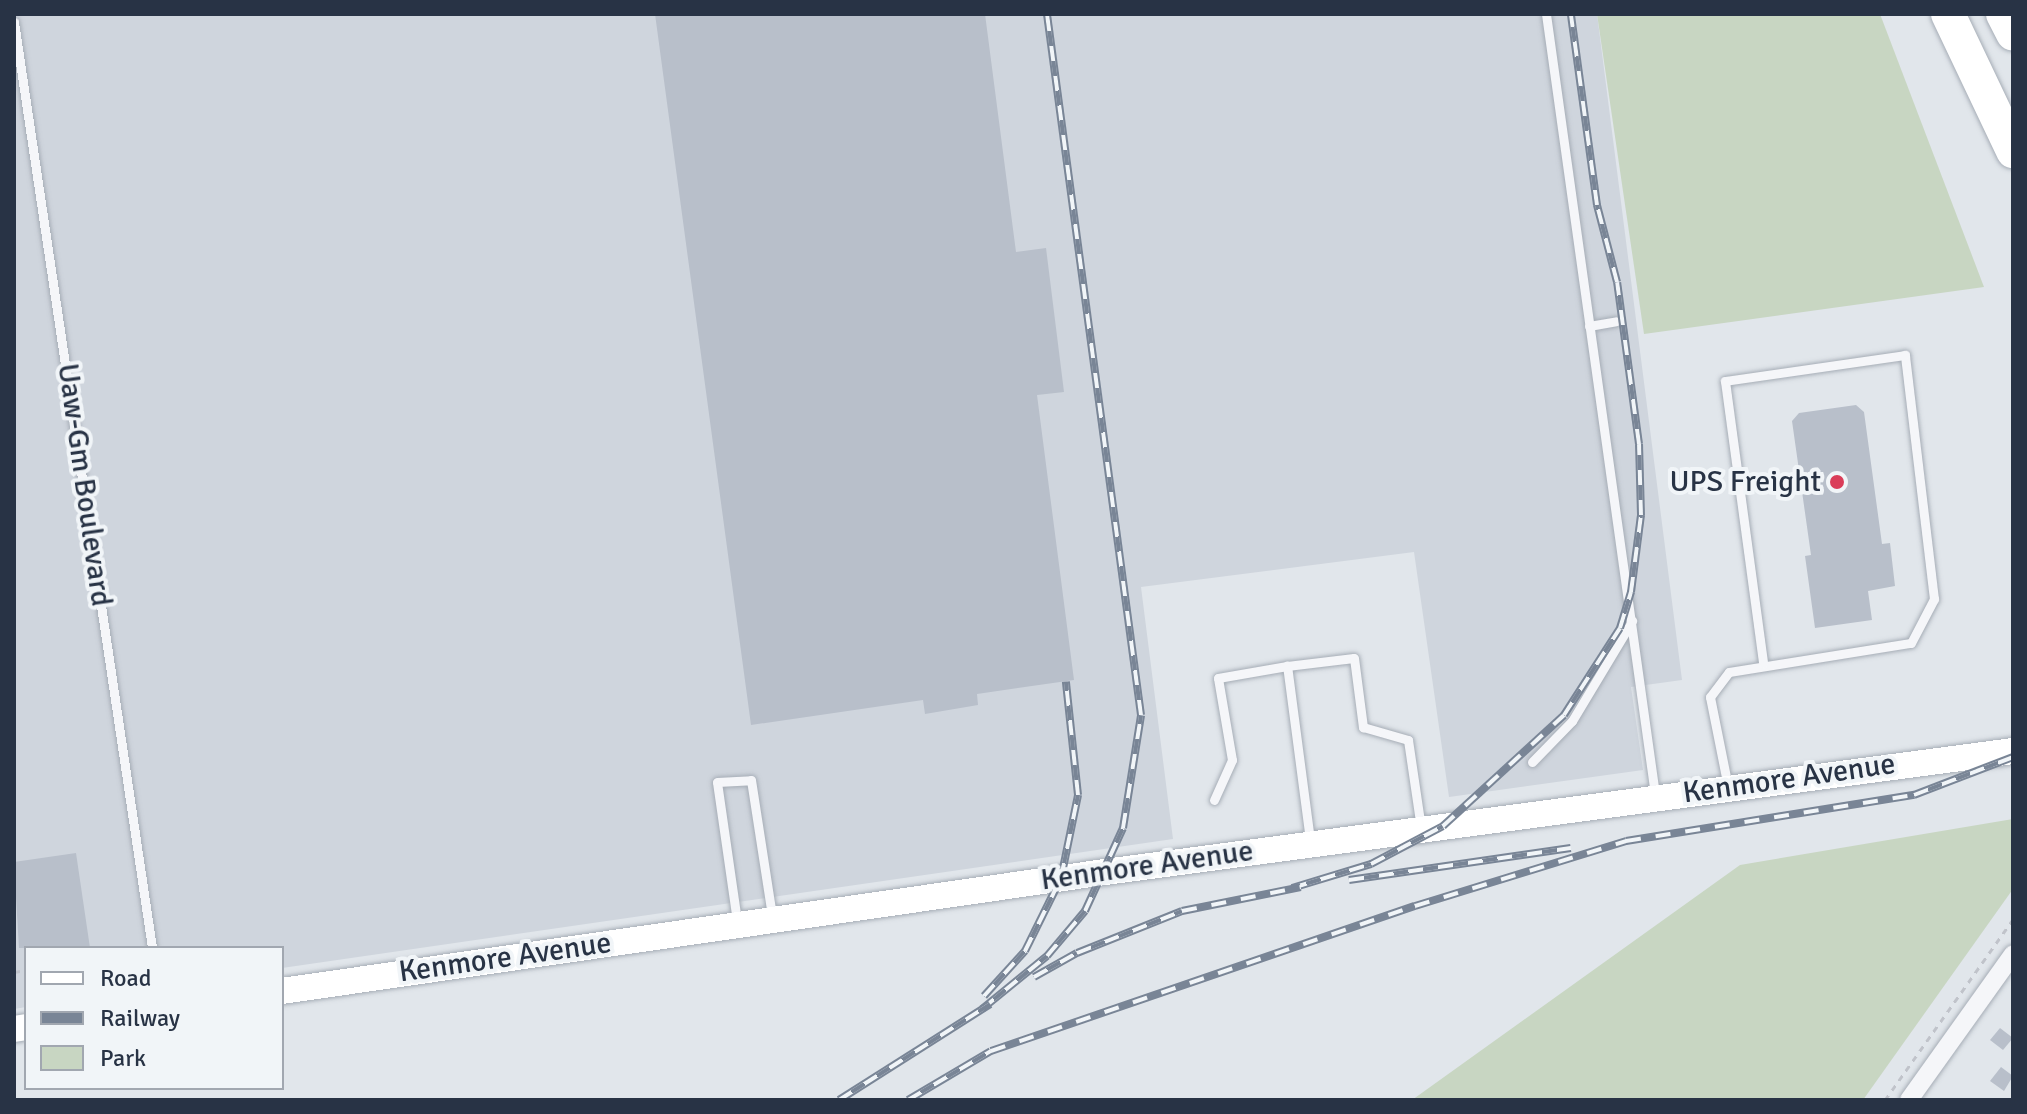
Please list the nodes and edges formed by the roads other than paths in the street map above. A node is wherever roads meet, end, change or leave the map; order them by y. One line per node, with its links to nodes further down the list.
1 (1546, 14): 8 (lane)
2 (1948, 14): 6 (highway)
3 (2003, 14): 5 (highway)
4 (14, 22): 21 (lane, Uaw-Gm Boulevard)
5 (2013, 34)
6 (2013, 151)
7 (1616, 321): 8 (lane)
8 (1589, 326): 9 (lane)
9 (1632, 621): 13 (lane); 15 (lane)
10 (1763, 663): 10 (lane); 14 (lane)
11 (1287, 666): 16 (lane); 17 (lane); 18 (lane)
12 (2013, 751): 14 (street, Kenmore Avenue)
13 (1532, 762)
14 (1728, 787): 15 (street, Kenmore Avenue)
15 (1656, 797): 17 (street, Kenmore Avenue)
16 (1214, 800)
17 (1421, 829): 18 (street, Kenmore Avenue)
18 (1311, 844): 19 (street, Kenmore Avenue)
19 (772, 920): 20 (street, Kenmore Avenue); 20 (lane)
20 (737, 925): 23 (street, Kenmore Avenue)
21 (152, 946)
22 (2013, 954): 24 (street)
23 (284, 991)
24 (1909, 1100)

